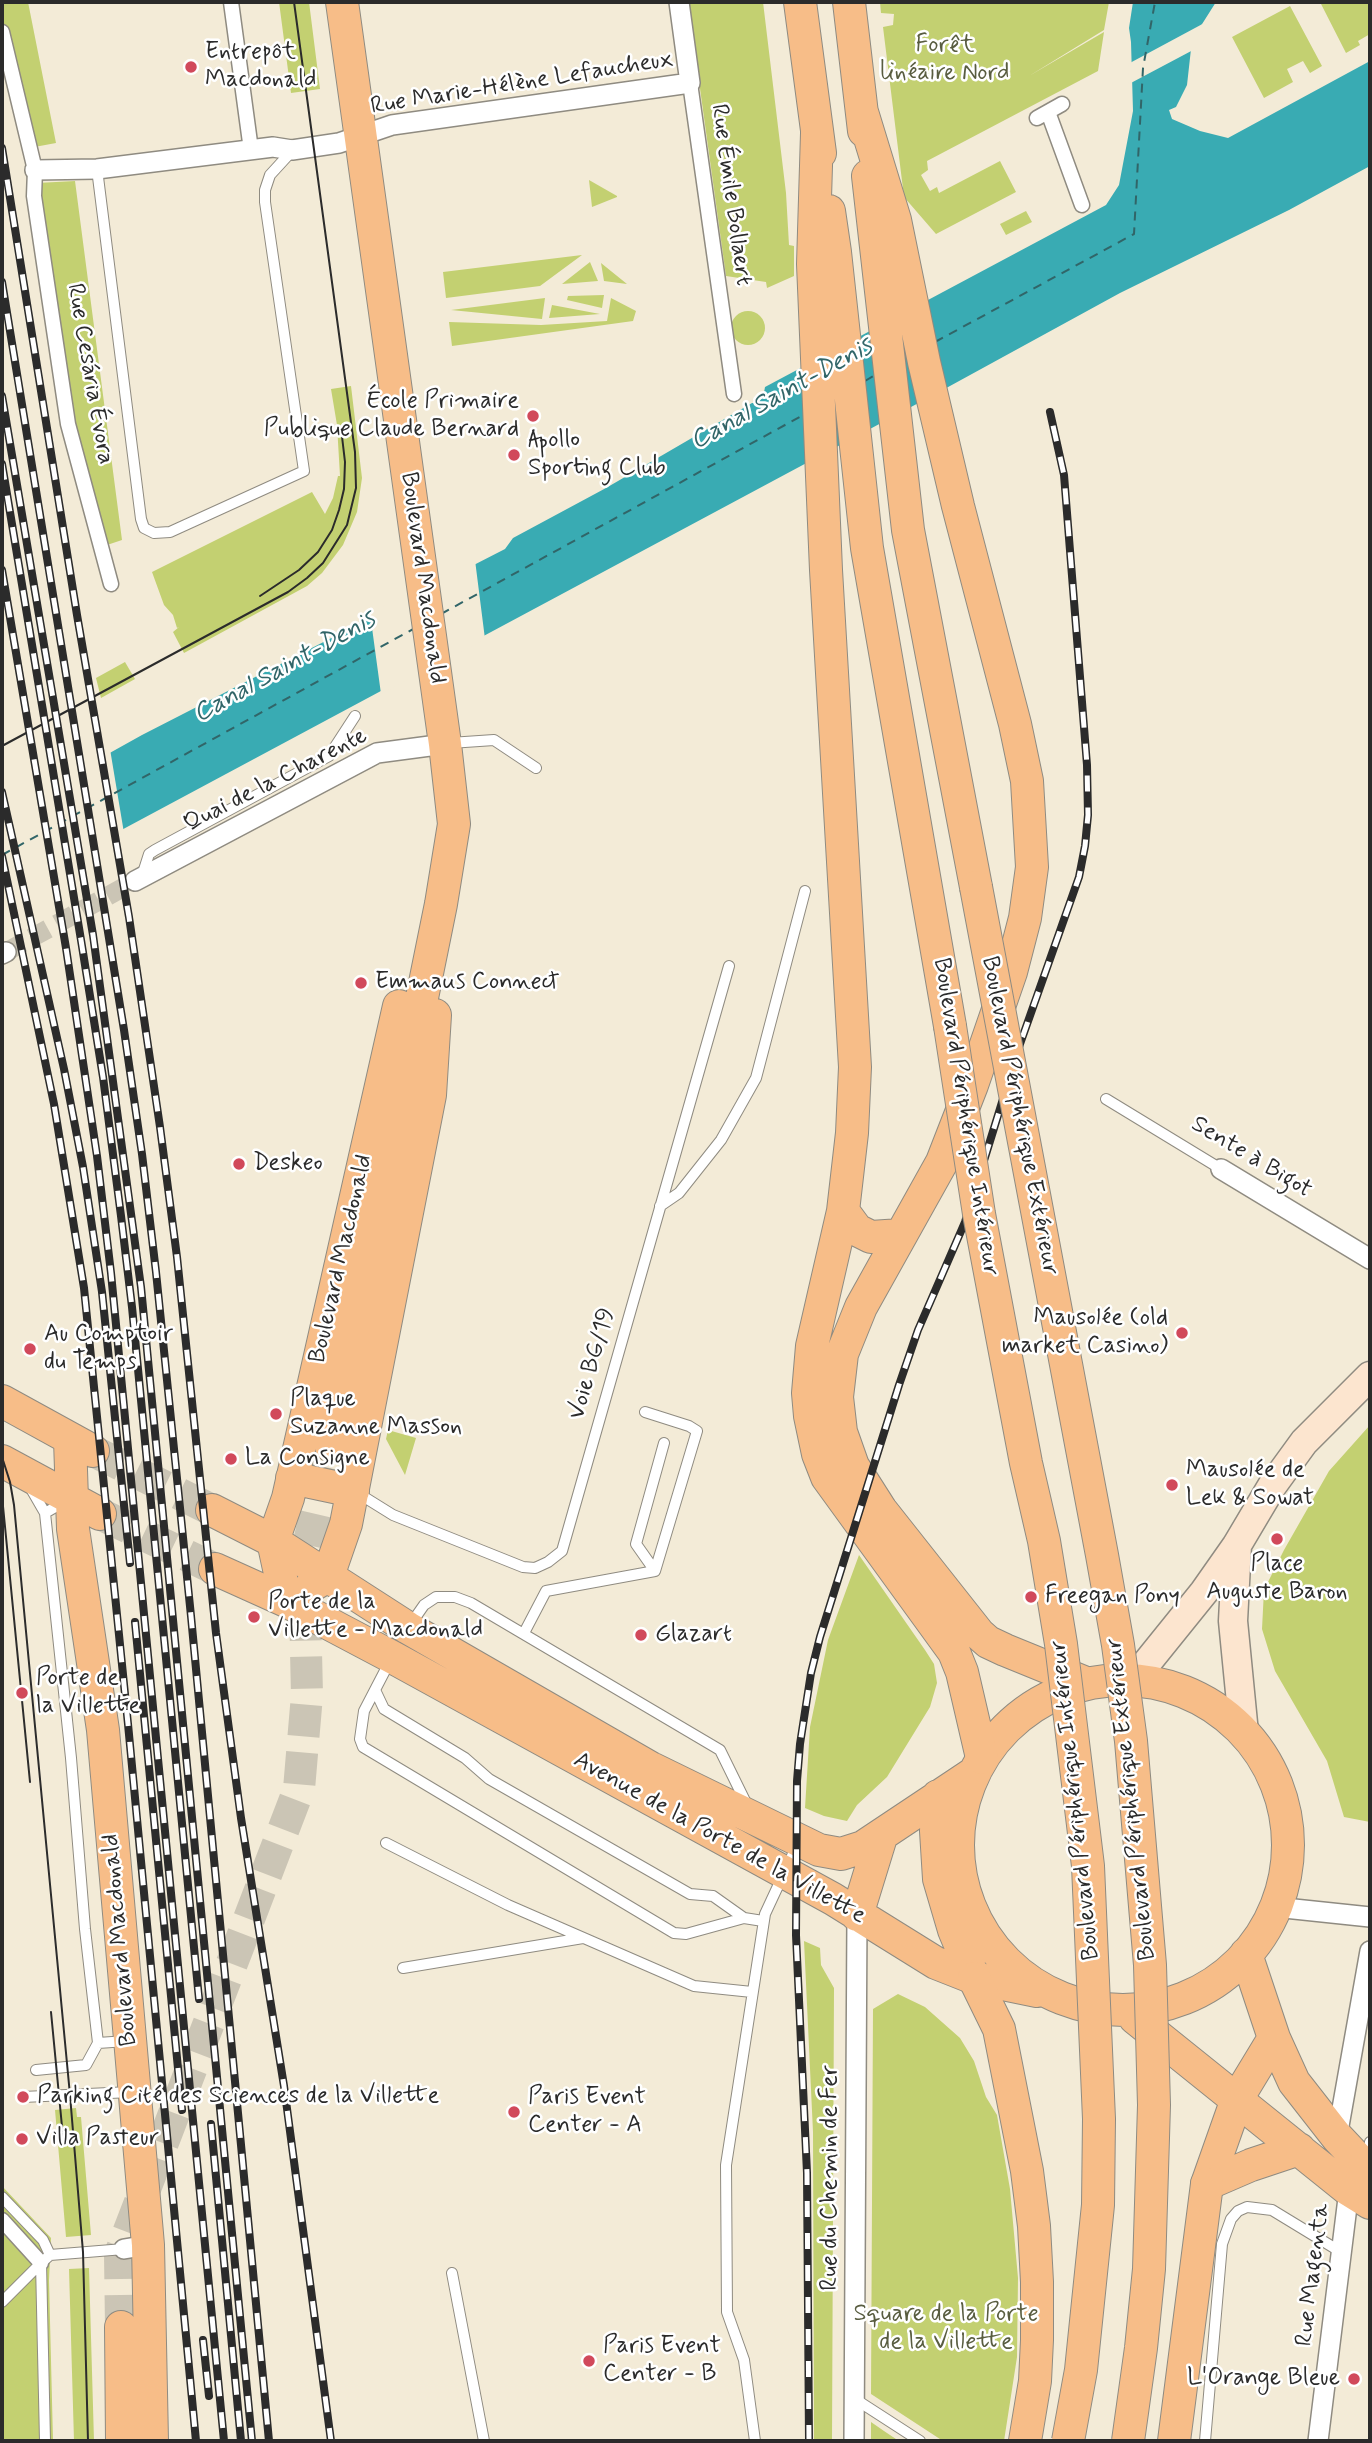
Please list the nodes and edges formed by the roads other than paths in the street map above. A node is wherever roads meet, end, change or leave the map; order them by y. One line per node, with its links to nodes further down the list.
1 (231, 2): 10 (street)
2 (342, 2): 9 (main road, Boulevard Macdonald)
3 (678, 2): 7 (street, Rue Émile Bollaert)
4 (800, 2): 16 (main road)
5 (849, 2): 15 (main road, Boulevard Périphérique Extérieur)
6 (2, 32): 13 (street, Rue Cesária Évora)
7 (690, 83): 9 (street, Rue Marie-Hélène Lefaucheux); 17 (street, Rue Émile Bollaert)
8 (1062, 104): 14 (street)
9 (361, 134): 11 (street); 20 (main road, Boulevard Macdonald)
10 (251, 150): 11 (street); 12 (street)
11 (292, 150): 12 (lane)
12 (97, 169): 13 (street)
13 (35, 170): 18 (street, Rue Cesária Évora)
14 (1082, 205)
15 (884, 226): 30 (main road); 104 (main road, Boulevard Périphérique Extérieur, bridge)
16 (824, 258): 29 (main road); 103 (main road, Boulevard Périphérique Intérieur, bridge)
17 (734, 394)
18 (111, 584)
19 (355, 716): 22 (lane)
20 (445, 744): 21 (lane); 22 (street, Quai de la Charente); 24 (main road, Boulevard Macdonald)
21 (536, 768)
22 (139, 879)
23 (805, 891): 28 (lane)
24 (441, 904): 36 (main road, Boulevard Macdonald); 38 (main road, Boulevard Macdonald); 39 (main road, Boulevard Macdonald)
25 (729, 966): 28 (lane, Voie BG/19)
26 (1106, 1099): 27 (lane, Sente à Bigot)
27 (1221, 1168): 31 (street, Sente à Bigot)
28 (660, 1207): 39 (lane, Voie BG/19)
29 (844, 1211): 30 (main road); 56 (main road)
30 (901, 1235): 53 (main road)
31 (1370, 1259)
32 (1370, 1376): 44 (main road)
33 (2, 1401): 40 (main road, Boulevard Macdonald)
34 (645, 1412): 46 (lane)
35 (664, 1443): 46 (lane)
36 (331, 1446)
37 (12, 1466): 40 (main road)
38 (292, 1478): 39 (main road); 43 (main road, Boulevard Macdonald)
39 (353, 1490): 47 (main road, Boulevard Macdonald)
40 (58, 1506): 42 (main road); 77 (main road, Boulevard Macdonald); 78 (lane)
41 (212, 1510): 43 (main road, Avenue de la Porte de la Villette)
42 (100, 1514)
43 (273, 1542): 47 (main road, Avenue de la Porte de la Villette); 48 (main road)
44 (1237, 1545): 52 (main road); 55 (main road)
45 (215, 1569): 48 (main road, Avenue de la Porte de la Villette)
46 (655, 1571): 50 (lane)
47 (328, 1576): 48 (main road); 49 (main road, Avenue de la Porte de la Villette)
48 (286, 1601): 51 (main road, Avenue de la Porte de la Villette)
49 (408, 1628): 50 (lane, Avenue de la Porte de la Villette); 51 (main road); 58 (main road, Avenue de la Porte de la Villette)
50 (524, 1633): 58 (lane, Avenue de la Porte de la Villette)
51 (391, 1657): 54 (lane, Avenue de la Porte de la Villette); 62 (main road, Avenue de la Porte de la Villette)
52 (1133, 1680): 53 (main road); 55 (main road)
53 (1086, 1684): 56 (main road)
54 (375, 1690): 66 (lane); 66 (lane, Avenue de la Porte de la Villette)
55 (1244, 1733): 63 (main road)
56 (978, 1766): 57 (main road, Avenue de la Porte de la Villette); 74 (main road)
57 (938, 1796): 59 (main road, Avenue de la Porte de la Villette); 72 (main road)
58 (752, 1815): 60 (main road, Avenue de la Porte de la Villette)
59 (881, 1837): 60 (main road, Avenue de la Porte de la Villette); 64 (main road)
60 (800, 1841): 62 (lane)
61 (386, 1843): 68 (lane)
62 (784, 1872): 64 (main road, Avenue de la Porte de la Villette); 67 (lane)
63 (1275, 1907): 65 (street); 70 (main road)
64 (857, 1915): 72 (main road, Avenue de la Porte de la Villette); 94 (street, Rue du Chemin de Fer)
65 (1370, 1917)
66 (744, 1918): 67 (lane, Avenue de la Porte de la Villette)
67 (763, 1921): 73 (lane)
68 (583, 1938): 71 (lane); 73 (lane)
69 (1370, 1951): 84 (street, Rue Magenta)
70 (1246, 1954): 75 (main road); 76 (main road)
71 (403, 1968)
72 (974, 1978): 74 (main road, Avenue de la Porte de la Villette); 95 (main road)
73 (752, 1992): 100 (lane)
74 (1055, 1995): 75 (main road)
75 (1125, 2010): 82 (main road)
76 (1275, 2038): 82 (main road); 84 (main road)
77 (130, 2041): 78 (lane); 80 (main road, Boulevard Macdonald)
78 (98, 2043): 79 (lane)
79 (36, 2070)
80 (135, 2091): 81 (lane); 88 (main road, Boulevard Macdonald)
81 (23, 2097)
82 (1237, 2099): 83 (main road); 85 (main road)
83 (1299, 2149): 84 (main road); 85 (main road)
84 (1358, 2172): 89 (street, Rue Magenta)
85 (1207, 2184): 105 (main road)
86 (2, 2197): 90 (lane)
87 (2, 2220): 90 (street)
88 (136, 2247): 90 (lane); 98 (main road, Boulevard Macdonald)
89 (1341, 2252): 106 (lane); 107 (street, Rue Magenta)
90 (45, 2259): 92 (lane); 96 (lane)
91 (452, 2273): 99 (lane)
92 (2, 2302)
93 (121, 2327): 97 (main road)
94 (855, 2399): 101 (street, Rue du Chemin de Fer); 102 (lane)
95 (1027, 2428)
96 (45, 2441)
97 (122, 2441)
98 (152, 2441)
99 (484, 2441)
100 (755, 2441)
101 (854, 2441)
102 (920, 2441)
103 (1068, 2441)
104 (1128, 2441)
105 (1174, 2441)
106 (1205, 2441)
107 (1318, 2441)

